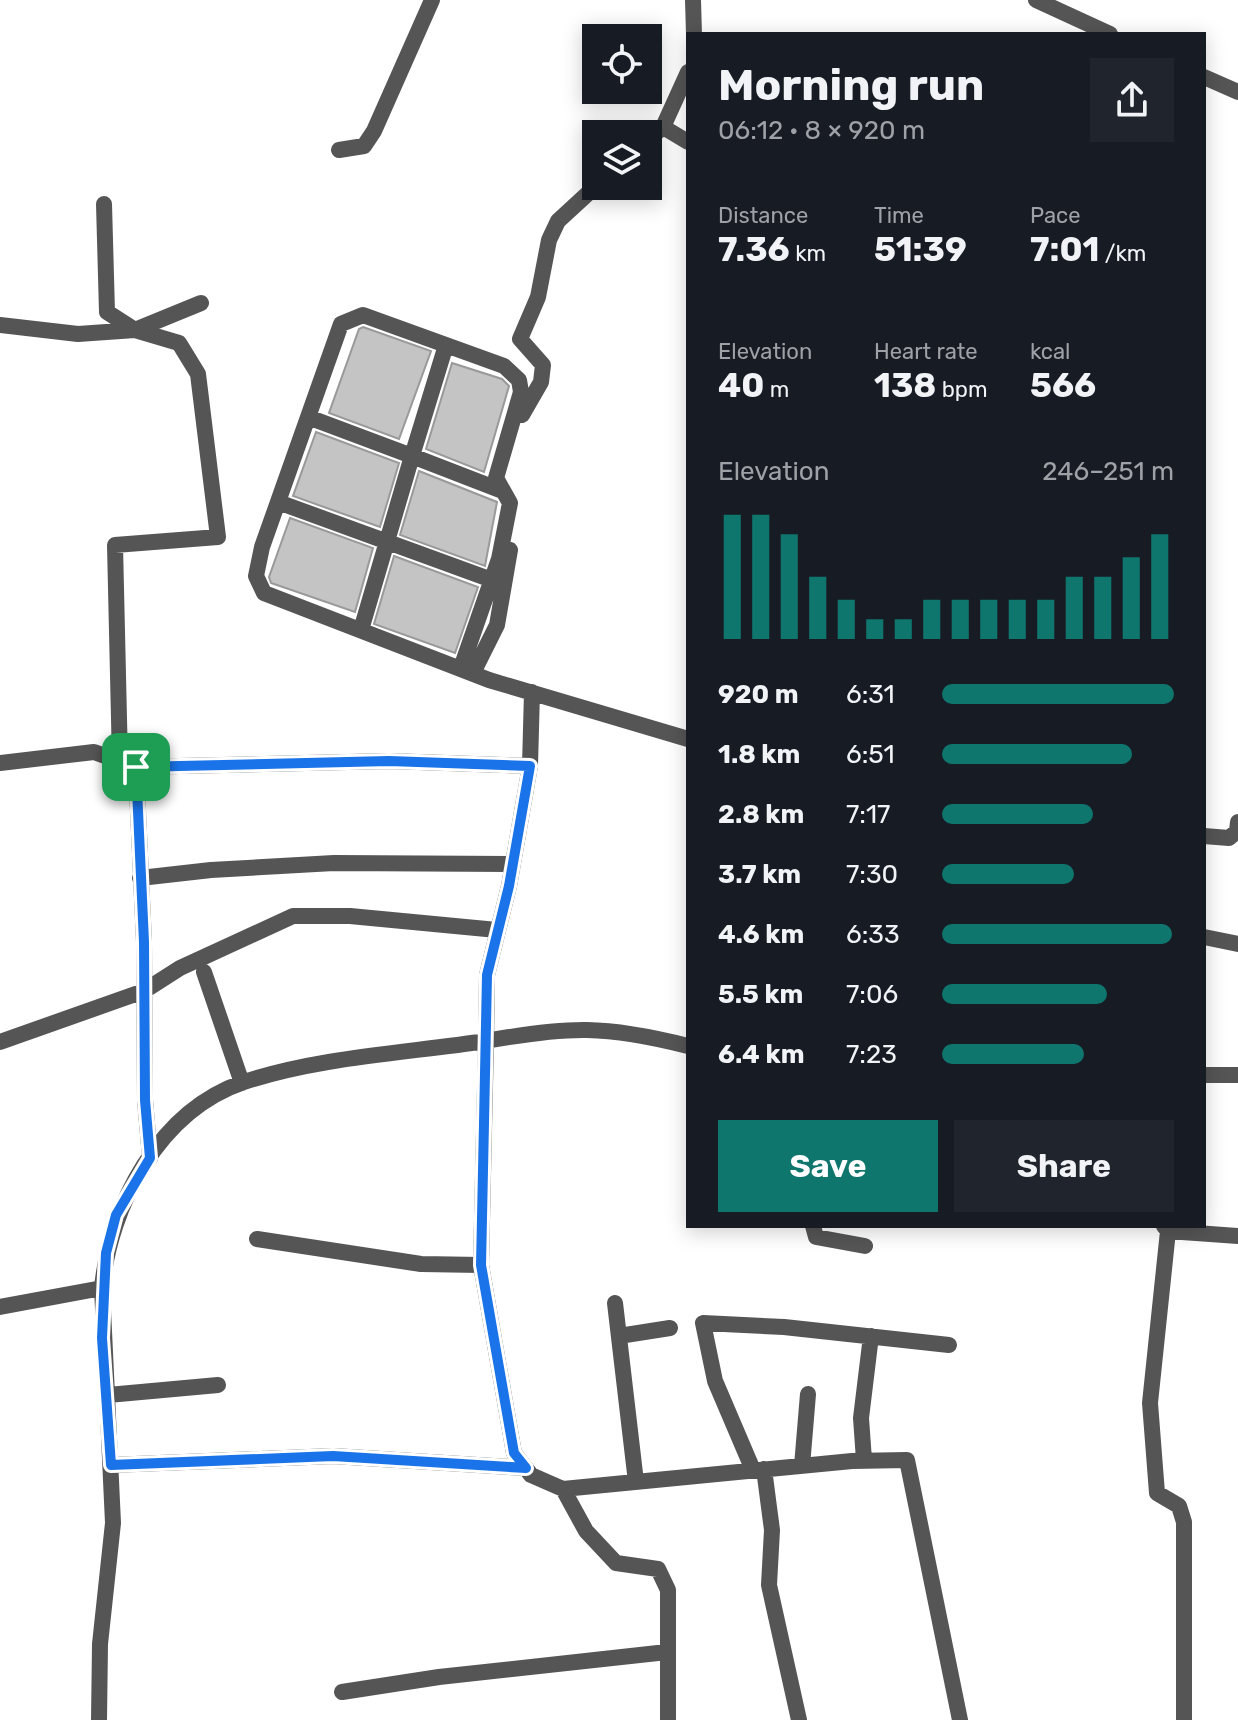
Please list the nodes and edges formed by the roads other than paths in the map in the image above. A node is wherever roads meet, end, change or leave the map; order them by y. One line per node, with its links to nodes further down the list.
1 (432, 0): 11 (street)
2 (693, 0): 4 (street)
3 (1036, 0): 5 (street)
4 (694, 32)
5 (1106, 32)
6 (686, 76): 9 (street)
7 (1206, 78): 8 (street)
8 (1238, 92)
9 (663, 127): 10 (street)
10 (686, 141)
11 (339, 150)
12 (582, 199): 25 (street)
13 (104, 204): 16 (street)
14 (201, 303): 16 (street)
15 (0, 325): 16 (street)
16 (135, 330): 29 (street)
17 (446, 345): 18 (street); 19 (street); 20 (street)
18 (308, 417): 19 (street); 21 (street)
19 (412, 456): 20 (street); 22 (street)
20 (500, 490): 23 (street)
21 (278, 502): 22 (street); 24 (street)
22 (387, 543): 23 (street); 24 (street)
23 (492, 580): 25 (street)
24 (361, 630): 25 (street)
25 (467, 671): 26 (street)
26 (532, 692): 27 (street); 30 (street)
27 (686, 738)
28 (0, 763): 29 (street)
29 (128, 764): 30 (street); 34 (street)
30 (530, 766): 33 (street)
31 (1238, 822): 32 (street)
32 (1206, 836)
33 (513, 864): 34 (street); 35 (street)
34 (140, 878): 39 (street)
35 (497, 930): 39 (street); 40 (street)
36 (1206, 937): 37 (street)
37 (1238, 944)
38 (204, 972): 45 (street)
39 (144, 991): 41 (street); 46 (street)
40 (486, 1041): 42 (street); 45 (street); 52 (street)
41 (0, 1042)
42 (686, 1046)
43 (1206, 1075): 44 (street)
44 (1238, 1075)
45 (242, 1083): 46 (street)
46 (150, 1158): 53 (street)
47 (814, 1228): 51 (street)
48 (1166, 1228): 49 (street); 76 (street)
49 (1238, 1236)
50 (257, 1239): 52 (street)
51 (865, 1246)
52 (481, 1265): 66 (street)
53 (102, 1288): 55 (street); 62 (street)
54 (615, 1303): 57 (street)
55 (0, 1307)
56 (670, 1328): 57 (street)
57 (619, 1336): 68 (street)
58 (871, 1336): 59 (street); 63 (street); 67 (street)
59 (949, 1345)
60 (218, 1385): 62 (street)
61 (808, 1394): 65 (street)
62 (108, 1395): 64 (street)
63 (864, 1460): 65 (street); 75 (street)
64 (111, 1465): 66 (street); 72 (street)
65 (802, 1466): 67 (street)
66 (526, 1468): 69 (street)
67 (759, 1470): 68 (street); 74 (street)
68 (636, 1482): 69 (street)
69 (563, 1489): 70 (street)
70 (667, 1652): 71 (street); 73 (street)
71 (342, 1692)
72 (99, 1720)
73 (668, 1720)
74 (799, 1720)
75 (960, 1720)
76 (1184, 1720)

